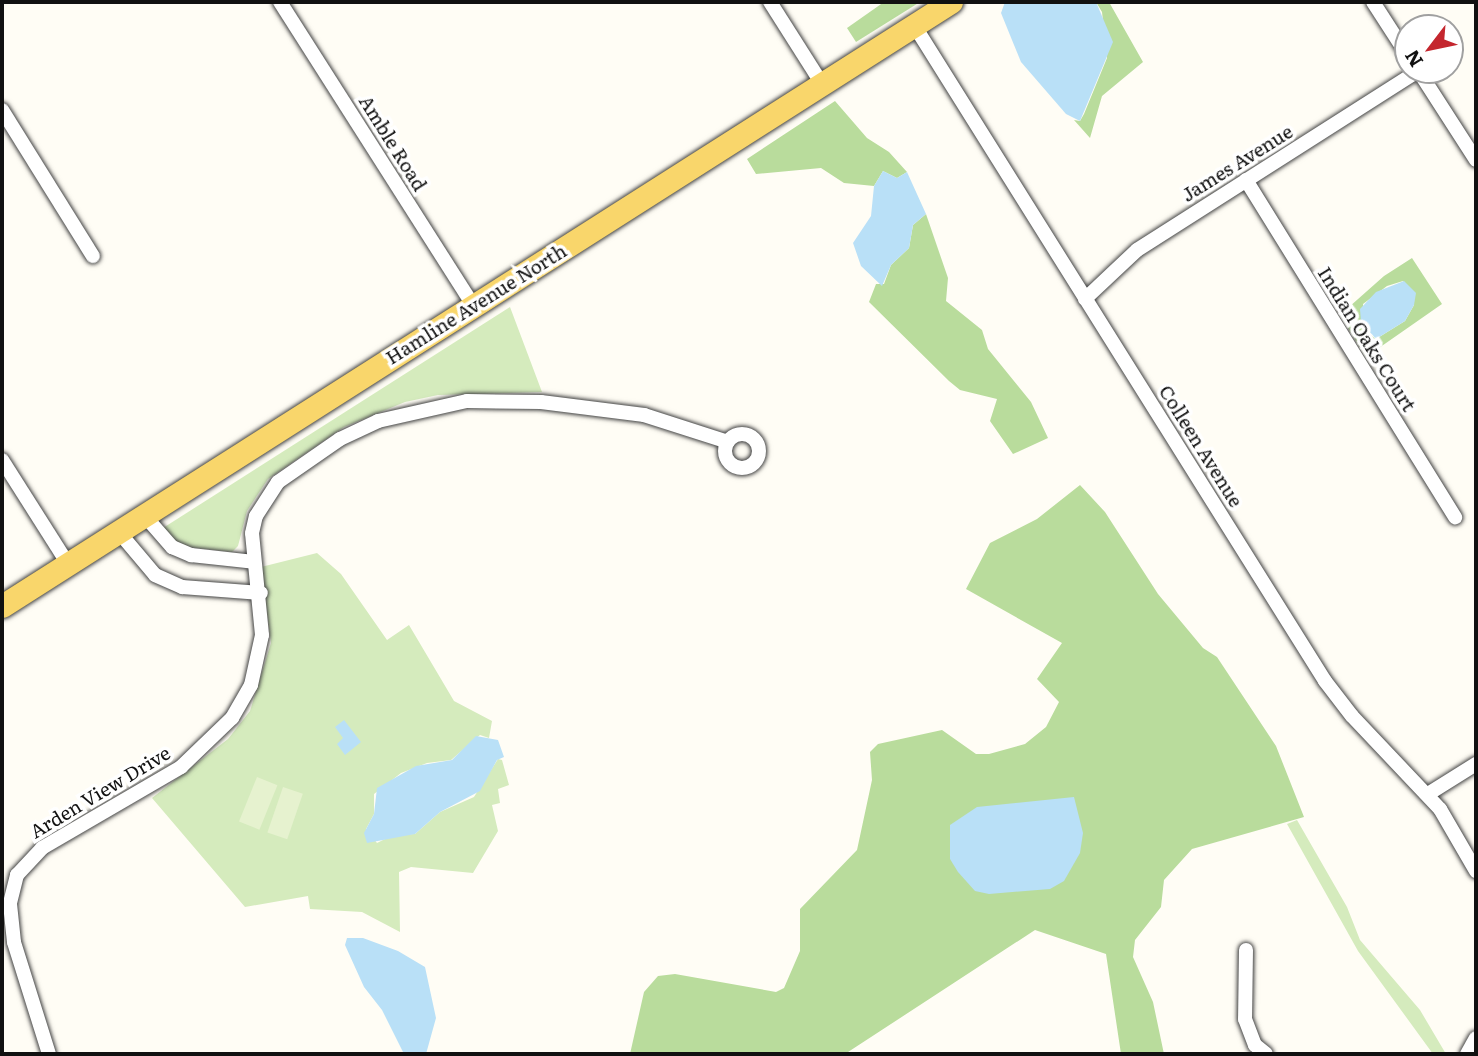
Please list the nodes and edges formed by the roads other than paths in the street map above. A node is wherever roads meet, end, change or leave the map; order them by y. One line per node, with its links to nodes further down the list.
1 (280, 2): 15 (street, Amble Road)
2 (770, 2): 7 (street)
3 (951, 2): 5 (main road, Hamline Avenue North)
4 (1373, 2): 6 (street)
5 (914, 25): 7 (main road, Hamline Avenue North); 14 (street, Colleen Avenue)
6 (1394, 34)
7 (822, 84): 15 (main road, Hamline Avenue North)
8 (1396, 84): 12 (street, James Avenue)
9 (1427, 84): 11 (street)
10 (2, 110): 13 (street)
11 (1476, 160)
12 (1246, 180): 14 (street, James Avenue); 19 (street, Indian Oaks Court)
13 (93, 256)
14 (1086, 299): 26 (street, Colleen Avenue)
15 (473, 305): 18 (main road, Hamline Avenue North)
16 (728, 442): 22 (street, Arden View Drive)
17 (2, 460): 21 (street)
18 (144, 514): 20 (main road, Hamline Avenue North); 22 (street)
19 (1455, 517)
20 (118, 531): 21 (main road, Hamline Avenue North); 23 (street)
21 (68, 564): 24 (main road, Hamline Avenue North)
22 (255, 570): 23 (street, Arden View Drive)
23 (261, 593): 30 (street, Arden View Drive)
24 (2, 606)
25 (1476, 764): 26 (street)
26 (1427, 794): 27 (street, Colleen Avenue)
27 (1476, 871)
28 (1246, 950): 31 (street)
29 (1476, 1038): 32 (street)
30 (49, 1054)
31 (1266, 1054)
32 (1466, 1054)

